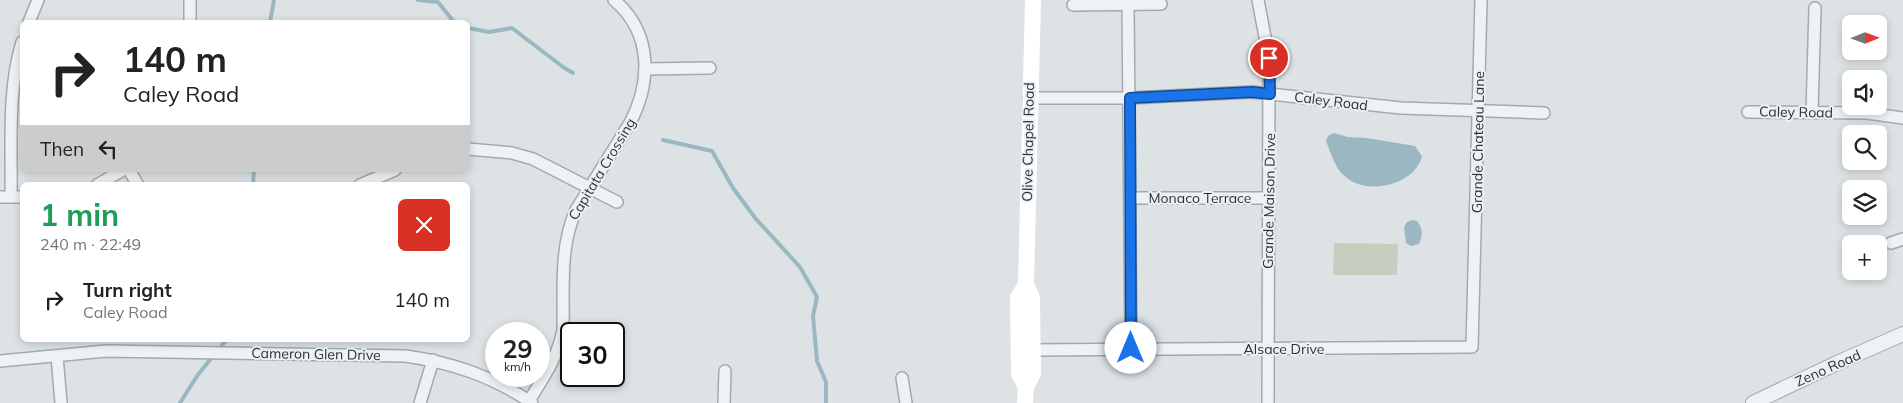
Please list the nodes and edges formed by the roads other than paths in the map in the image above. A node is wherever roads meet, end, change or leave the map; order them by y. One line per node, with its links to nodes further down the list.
1 (38, 0): 11 (street)
2 (190, 0): 12 (street)
3 (614, 0): 15 (street, Capitata Crossing)
4 (1033, 0): 17 (main road, Olive Chapel Road)
5 (1258, 0): 16 (street, Grande Maison Drive)
6 (1481, 0): 19 (street, Grande Chateau Lane)
7 (1162, 4): 9 (street)
8 (1073, 5): 9 (street)
9 (1128, 5): 18 (street)
10 (1815, 8): 21 (street)
11 (31, 20)
12 (190, 20)
13 (20, 49): 30 (street)
14 (710, 68): 15 (street)
15 (646, 69): 29 (street, Capitata Crossing)
16 (1270, 94): 18 (street, Caley Road); 19 (street, Caley Road); 32 (street, Grande Maison Drive)
17 (1029, 98): 18 (street, Caley Road); 36 (main road, Olive Chapel Road)
18 (1130, 98): 31 (street)
19 (1479, 111): 22 (street, Caley Road); 37 (street, Grande Chateau Lane)
20 (1748, 112): 21 (street, Caley Road)
21 (1812, 112): 23 (street, Caley Road)
22 (1544, 113)
23 (1903, 118)
24 (470, 150): 29 (street)
25 (120, 172): 27 (street)
26 (390, 172): 28 (street)
27 (102, 182)
28 (367, 182)
29 (591, 188): 33 (street); 48 (street, Capitata Crossing)
30 (11, 197)
31 (1131, 198): 32 (street, Monaco Terrace); 39 (street)
32 (1269, 198): 40 (street, Grande Maison Drive)
33 (617, 202)
34 (1903, 239): 35 (street)
35 (1891, 243)
36 (1026, 284): 41 (main road, Olive Chapel Road); 47 (main road, Olive Chapel Road)
37 (1475, 284): 40 (street, Alsace Drive)
38 (1903, 334): 54 (street, Zeno Road)
39 (1131, 348): 40 (street, Alsace Drive); 41 (street, Alsace Drive)
40 (1268, 348): 53 (street, Grande Maison Drive)
41 (1033, 350): 47 (main road, Olive Chapel Road)
42 (57, 356): 43 (street, Cameron Glen Drive); 44 (street, Cameron Glen Drive); 49 (street)
43 (433, 360): 48 (street, Cameron Glen Drive); 50 (street)
44 (0, 361)
45 (725, 371): 51 (street)
46 (902, 378): 52 (street)
47 (1026, 395)
48 (530, 402)
49 (61, 403)
50 (420, 403)
51 (724, 403)
52 (906, 403)
53 (1268, 403)
54 (1753, 403)

